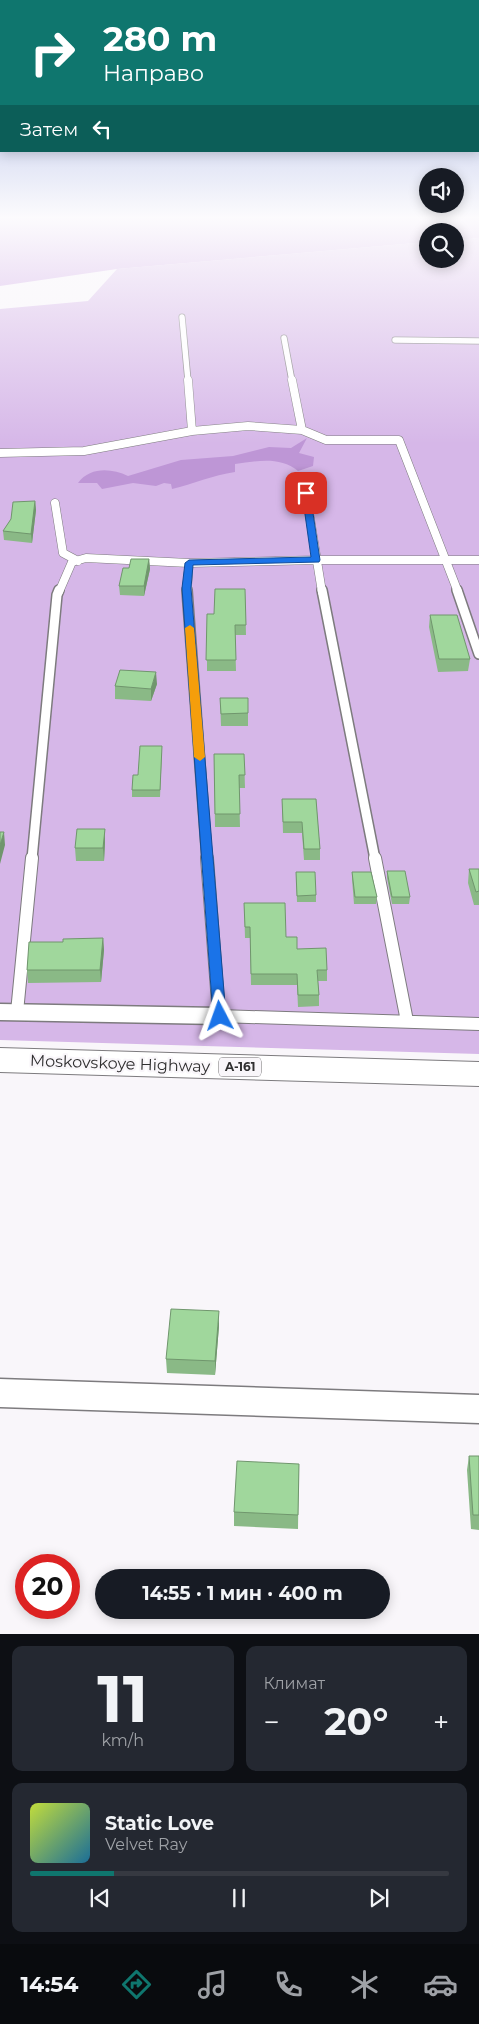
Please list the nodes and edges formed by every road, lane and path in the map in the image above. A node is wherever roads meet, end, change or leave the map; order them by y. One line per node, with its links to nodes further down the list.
1 (182, 317): 6 (lane)
2 (284, 338): 5 (lane)
3 (395, 340): 4 (lane)
4 (479, 341)
5 (302, 430): 6 (lane); 12 (lane)
6 (192, 431): 7 (lane)
7 (0, 453)
8 (306, 493): 11 (lane)
9 (55, 503): 10 (lane)
10 (78, 560): 14 (lane); 16 (lane)
11 (316, 560): 12 (lane); 14 (lane); 18 (lane)
12 (447, 560): 13 (lane); 15 (lane)
13 (479, 560)
14 (189, 563): 17 (lane)
15 (479, 654)
16 (9, 1012): 17 (street)
17 (220, 1016): 18 (lane)
18 (407, 1022): 19 (lane)
19 (479, 1024)
20 (0, 1060): 21 (highway, Moskovskoye Highway / А-161)
21 (479, 1074)
22 (0, 1393): 23 (street)
23 (479, 1409)

